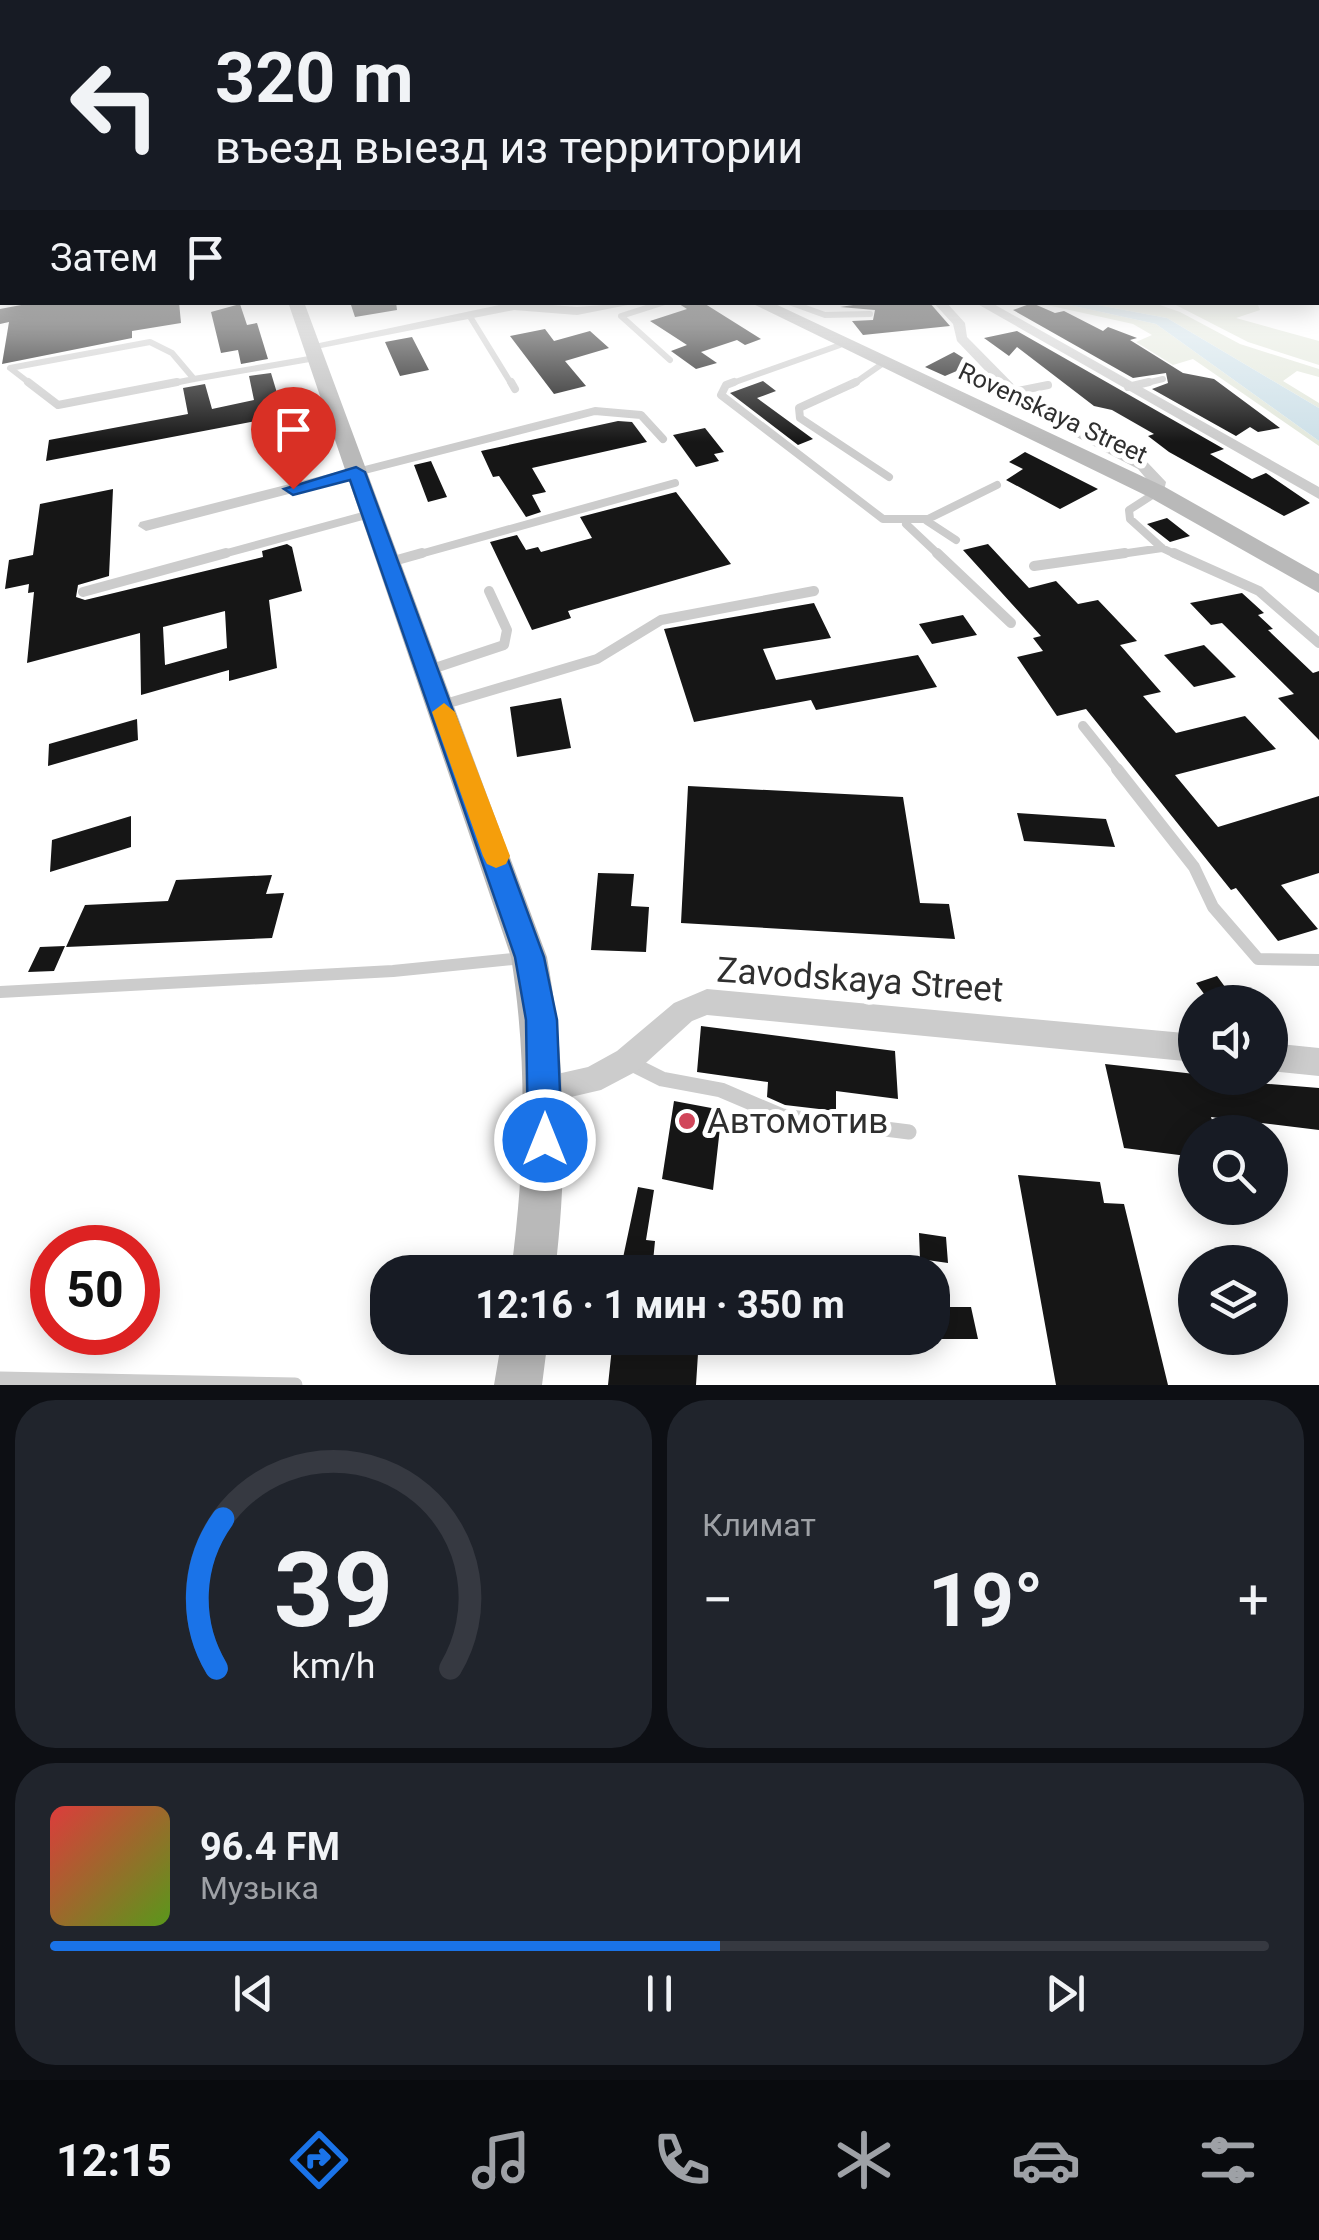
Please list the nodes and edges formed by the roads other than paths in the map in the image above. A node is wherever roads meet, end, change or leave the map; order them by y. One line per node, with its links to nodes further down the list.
1 (300, 313): 11 (main road)
2 (477, 313): 8 (street)
3 (632, 313): 12 (lane)
4 (778, 313): 10 (main road, Rovenskaya Street)
5 (814, 313): 9 (lane)
6 (949, 313): 19 (street)
7 (999, 313): 17 (street)
8 (469, 314): 11 (street); 18 (lane)
9 (870, 314)
10 (840, 345): 13 (main road, Rovenskaya Street); 29 (lane)
11 (313, 352): 14 (lane); 21 (main road)
12 (670, 360)
13 (882, 364): 22 (lane); 25 (main road, Rovenskaya Street)
14 (194, 379): 14 (lane)
15 (1163, 379): 17 (lane)
16 (1048, 384): 19 (lane)
17 (1128, 386): 26 (street)
18 (515, 390)
19 (1013, 392): 25 (street)
20 (664, 438): 21 (lane)
21 (356, 472): 27 (main road); 30 (street)
22 (889, 477)
23 (675, 484): 33 (lane)
24 (997, 485): 28 (lane)
25 (1156, 492): 32 (lane); 35 (main road, Rovenskaya Street)
26 (1319, 494)
27 (371, 514): 33 (main road); 38 (lane)
28 (928, 520): 29 (lane); 31 (lane)
29 (906, 524): 39 (lane)
30 (146, 526)
31 (956, 540)
32 (1162, 548): 34 (lane); 40 (lane)
33 (389, 562): 41 (main road)
34 (1034, 566)
35 (1319, 585)
36 (490, 591): 41 (lane)
37 (814, 591): 42 (lane)
38 (84, 592)
39 (1011, 623)
40 (1319, 643)
41 (428, 671): 42 (main road)
42 (441, 705): 44 (main road)
43 (1083, 726): 45 (lane)
44 (529, 957): 46 (lane); 51 (main road)
45 (1319, 960)
46 (0, 992)
47 (1178, 1046): 49 (street, Zavodskaya Street)
48 (1288, 1058): 50 (street)
49 (627, 1061): 51 (street, Zavodskaya Street); 52 (lane)
50 (1319, 1062)
51 (545, 1089): 53 (main road)
52 (908, 1132)
53 (535, 1255)
54 (522, 1355): 57 (main road)
55 (0, 1378): 56 (lane)
56 (295, 1385)
57 (518, 1385)

